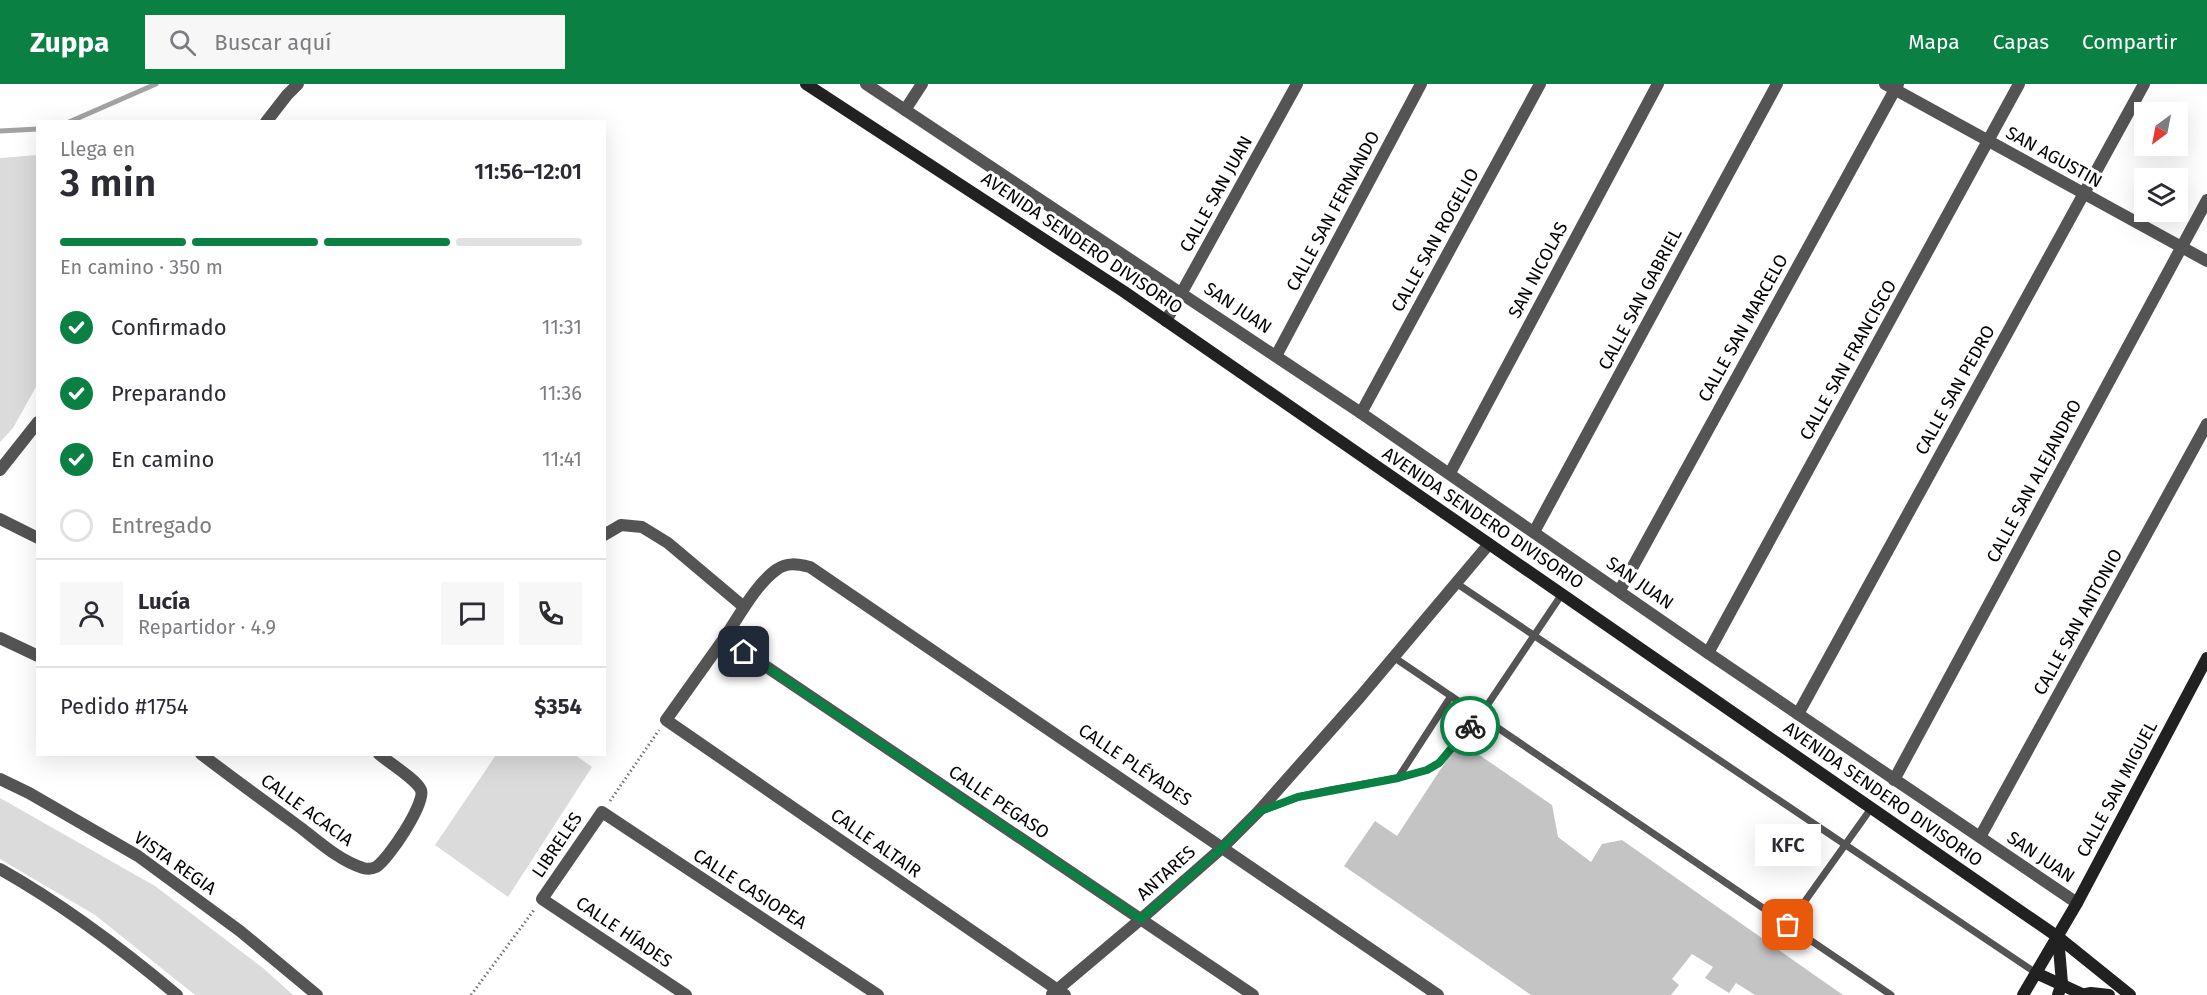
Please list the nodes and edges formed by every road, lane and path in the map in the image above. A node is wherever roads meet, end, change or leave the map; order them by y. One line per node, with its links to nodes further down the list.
1 (298, 84): 14 (street)
2 (806, 84): 21 (street, AVENIDA SENDERO DIVISORIO)
3 (866, 84): 13 (street, AVENIDA SENDERO DIVISORIO)
4 (922, 84): 13 (street)
5 (1297, 84): 20 (street, CALLE SAN JUAN)
6 (1420, 84): 22 (street, CALLE SAN FERNANDO)
7 (1540, 84): 23 (street, CALLE SAN ROGELIO)
8 (1658, 84): 27 (street, SAN NICOLAS)
9 (1777, 84): 29 (street, CALLE SAN GABRIEL)
10 (2019, 84): 15 (street, CALLE SAN FRANCISCO)
11 (2144, 84): 16 (street, CALLE SAN PEDRO)
12 (1893, 86): 15 (street, SAN AGUSTIN); 34 (street, CALLE SAN MARCELO)
13 (905, 110): 20 (street, AVENIDA SENDERO DIVISORIO)
14 (268, 120)
15 (1988, 141): 16 (street, SAN AGUSTIN); 40 (street, CALLE SAN FRANCISCO)
16 (2083, 193): 18 (street, SAN AGUSTIN); 45 (street, CALLE SAN PEDRO)
17 (2207, 200): 18 (street, CALLE SAN ALEJANDRO)
18 (2181, 247): 19 (street, SAN AGUSTIN); 52 (street, CALLE SAN ALEJANDRO)
19 (2207, 261)
20 (1182, 292): 21 (street, CALLE SAN JUAN); 22 (street, SAN JUAN)
21 (1166, 321): 32 (street, AVENIDA SENDERO DIVISORIO)
22 (1276, 356): 23 (street, SAN JUAN)
23 (1361, 413): 27 (street, SAN JUAN)
24 (2207, 424): 56 (street, CALLE SAN ANTONIO)
25 (36, 425): 26 (street)
26 (0, 470)
27 (1450, 474): 29 (street, SAN JUAN)
28 (0, 519): 31 (street)
29 (1534, 532): 34 (street, SAN JUAN)
30 (606, 534): 36 (street)
31 (36, 537)
32 (1489, 544): 33 (street, ANTARES); 35 (street, AVENIDA SENDERO DIVISORIO)
33 (1456, 583): 37 (lane); 42 (street, ANTARES)
34 (1620, 590): 40 (street, SAN JUAN)
35 (1562, 594): 37 (lane); 53 (street, AVENIDA SENDERO DIVISORIO)
36 (744, 607): 39 (street); 58 (street, CALLE PLÉYADES)
37 (1534, 635): 46 (lane); 57 (lane)
38 (0, 638): 41 (street)
39 (724, 638): 47 (street); 62 (street, CALLE PEGASO)
40 (1708, 653): 45 (street, SAN JUAN)
41 (36, 655)
42 (1392, 656): 44 (lane); 55 (street, ANTARES)
43 (2207, 658): 61 (street, CALLE SAN MIGUEL)
44 (1451, 696): 46 (lane); 51 (lane)
45 (1798, 714): 52 (street, SAN JUAN)
46 (1480, 716): 51 (lane); 63 (lane)
47 (666, 720): 54 (path); 67 (street, CALLE ALTAIR)
48 (204, 756): 49 (street, CALLE ACACIA)
49 (382, 756)
50 (0, 778): 69 (street, VISTA REGIA)
51 (1398, 778): 55 (lane)
52 (1894, 780): 56 (street, SAN JUAN)
53 (1872, 807): 57 (lane); 64 (street, AVENIDA SENDERO DIVISORIO)
54 (602, 812): 60 (street, LIBRELES); 72 (street, CALLE CASIOPEA)
55 (1258, 812): 58 (street, ANTARES)
56 (1980, 837): 61 (street, SAN JUAN)
57 (1845, 844): 63 (lane); 65 (lane)
58 (1223, 847): 62 (street, ANTARES); 74 (street, CALLE PLÉYADES)
59 (0, 869): 68 (street)
60 (542, 899): 70 (path); 71 (street, CALLE HÍADES)
61 (2077, 903): 64 (street, CALLE SAN MIGUEL)
62 (1141, 919): 67 (street, ANTARES); 73 (street, CALLE PEGASO)
63 (1788, 925): 75 (lane)
64 (2058, 937): 65 (street, CALLE SAN MIGUEL); 66 (street); 79 (street, AVENIDA SENDERO DIVISORIO)
65 (2036, 973): 66 (street); 76 (street, CALLE SAN MIGUEL)
66 (2060, 989): 77 (street)
67 (1058, 993)
68 (177, 995)
69 (317, 995)
70 (471, 995)
71 (686, 995)
72 (878, 995)
73 (1253, 995)
74 (1438, 995)
75 (1891, 995)
76 (2023, 995)
77 (2083, 995): 78 (street)
78 (2109, 995)
79 (2130, 995)

